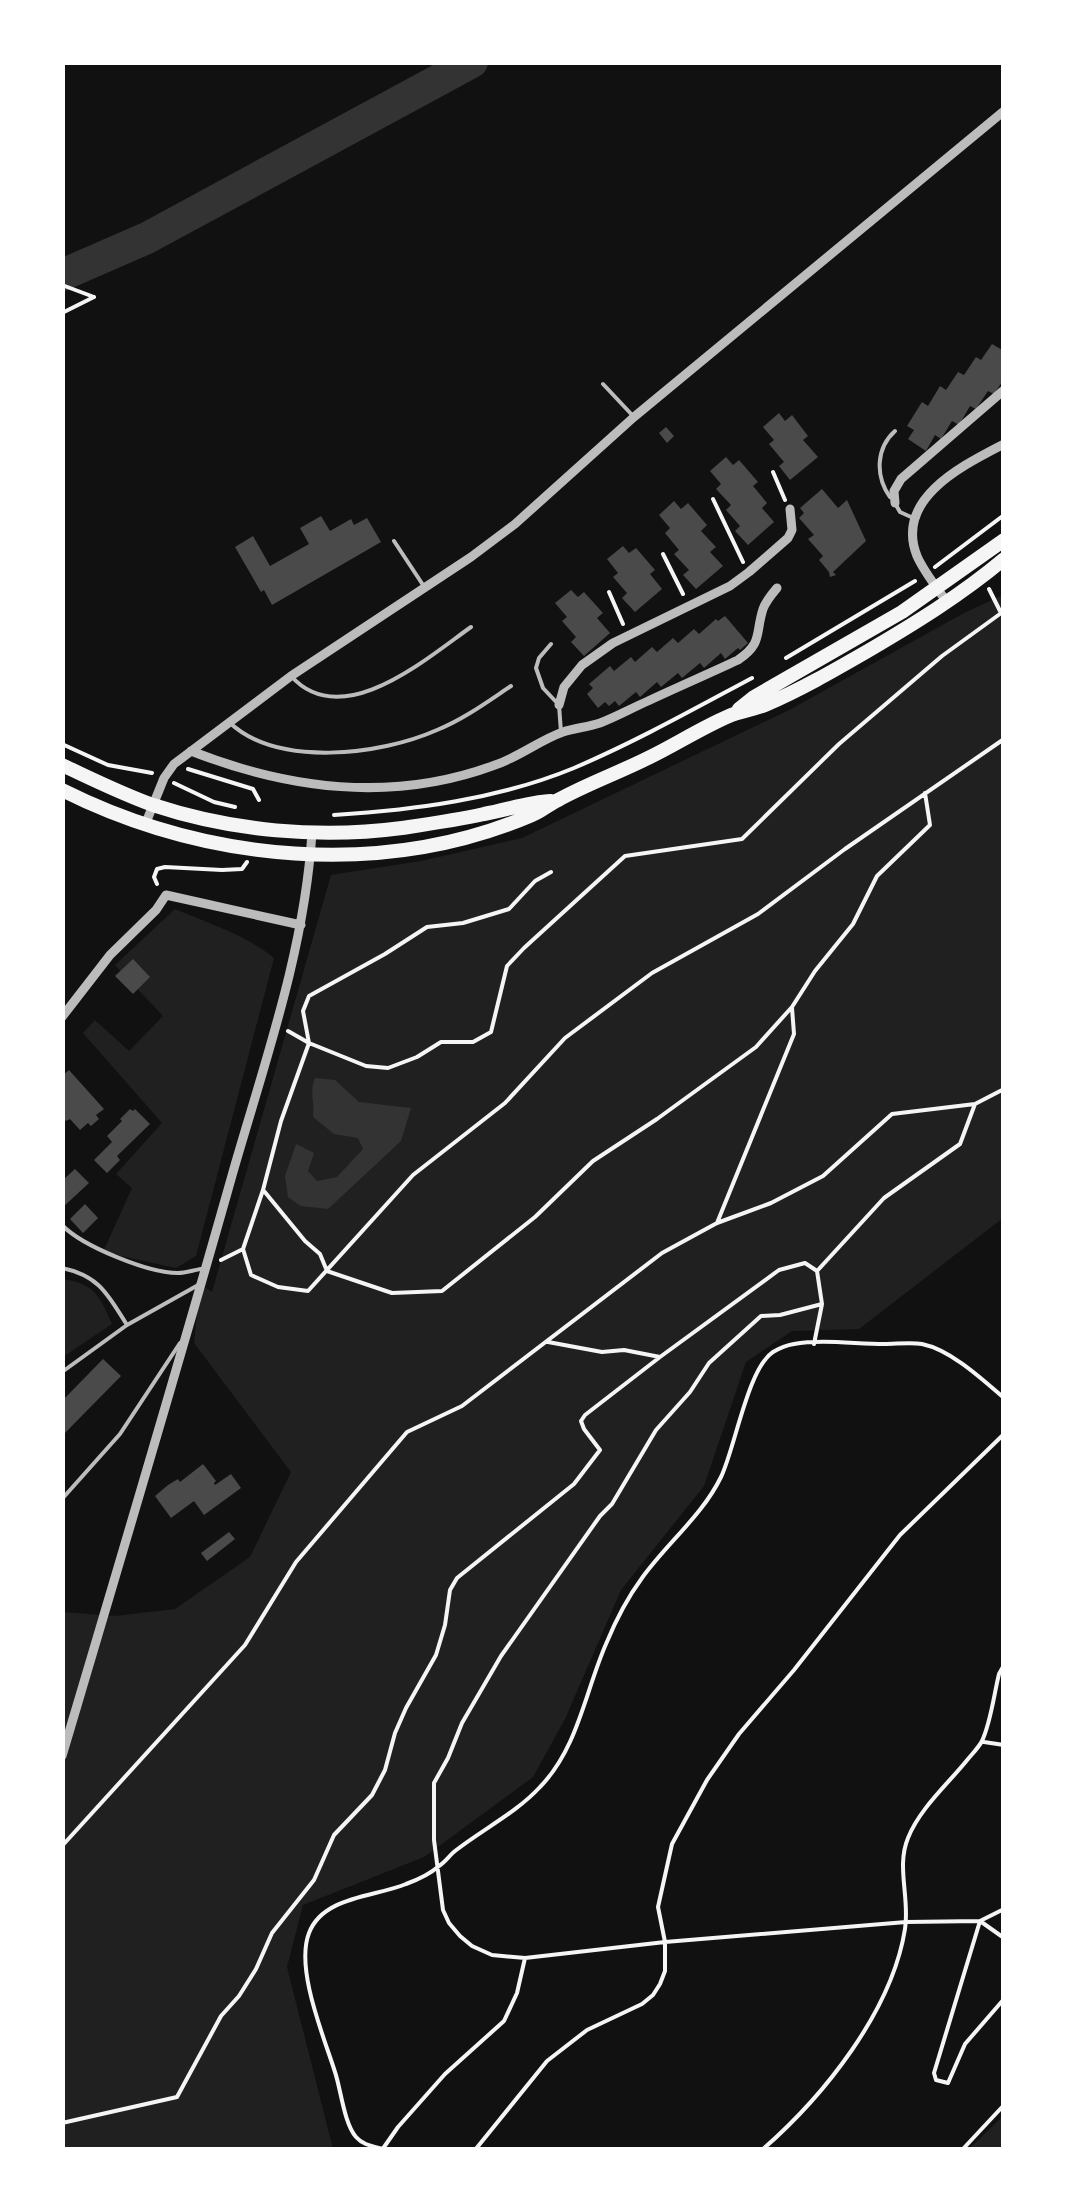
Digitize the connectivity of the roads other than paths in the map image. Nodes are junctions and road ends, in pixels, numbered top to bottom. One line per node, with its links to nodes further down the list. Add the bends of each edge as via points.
1 (1004, 111): 4 (street)
2 (603, 384): 4 (lane)
3 (1004, 390): 7 (street, via 901,479)
4 (634, 417): 13 (street, via 515,524)
5 (895, 431): 7 (lane, via 884,442 880,462 884,489)
6 (1004, 444): 9 (street, via 931,490)
7 (895, 504): 9 (lane)
8 (790, 508): 21 (street, via 788,538 749,572 582,665)
9 (916, 518): 15 (street, via 915,549)
10 (394, 540): 13 (lane)
11 (1004, 540): 15 (main road)
12 (1004, 559): 16 (main road)
13 (425, 588): 19 (street)
14 (777, 588): 24 (street, via 750,652 598,724)
15 (937, 588): 16 (street); 22 (main road)
16 (947, 602): 22 (main road, via 823,676)
17 (472, 627): 19 (lane, via 386,686 366,692 325,696 300,687)
18 (551, 644): 21 (lane, via 536,668)
19 (292, 676): 23 (street)
20 (510, 686): 23 (lane, via 435,732 332,754 268,745)
21 (558, 704): 24 (lane)
22 (731, 716): 28 (main road)
23 (230, 722): 25 (street)
24 (562, 732): 25 (street, via 493,766 385,788 286,780)
25 (191, 751): 29 (street, via 174,764)
26 (62, 765): 29 (main road)
27 (62, 790): 30 (main road)
28 (557, 800): 31 (main road, via 396,829); 32 (main road, via 496,829 453,840)
29 (152, 805): 30 (street); 31 (main road, via 236,826)
30 (146, 825): 32 (main road, via 215,843)
31 (312, 832): 32 (street)
32 (311, 855): 33 (street)
33 (301, 925): 34 (street, via 166,895); 37 (street)
34 (62, 1016)
35 (62, 1225): 37 (lane, via 100,1252 158,1270)
36 (62, 1268): 39 (lane, via 94,1279)
37 (206, 1268): 38 (street)
38 (200, 1284): 39 (lane); 40 (street)
39 (127, 1325): 41 (lane)
40 (186, 1335): 42 (lane, via 120,1434); 43 (street)
41 (62, 1372)
42 (62, 1499)
43 (62, 1756)

